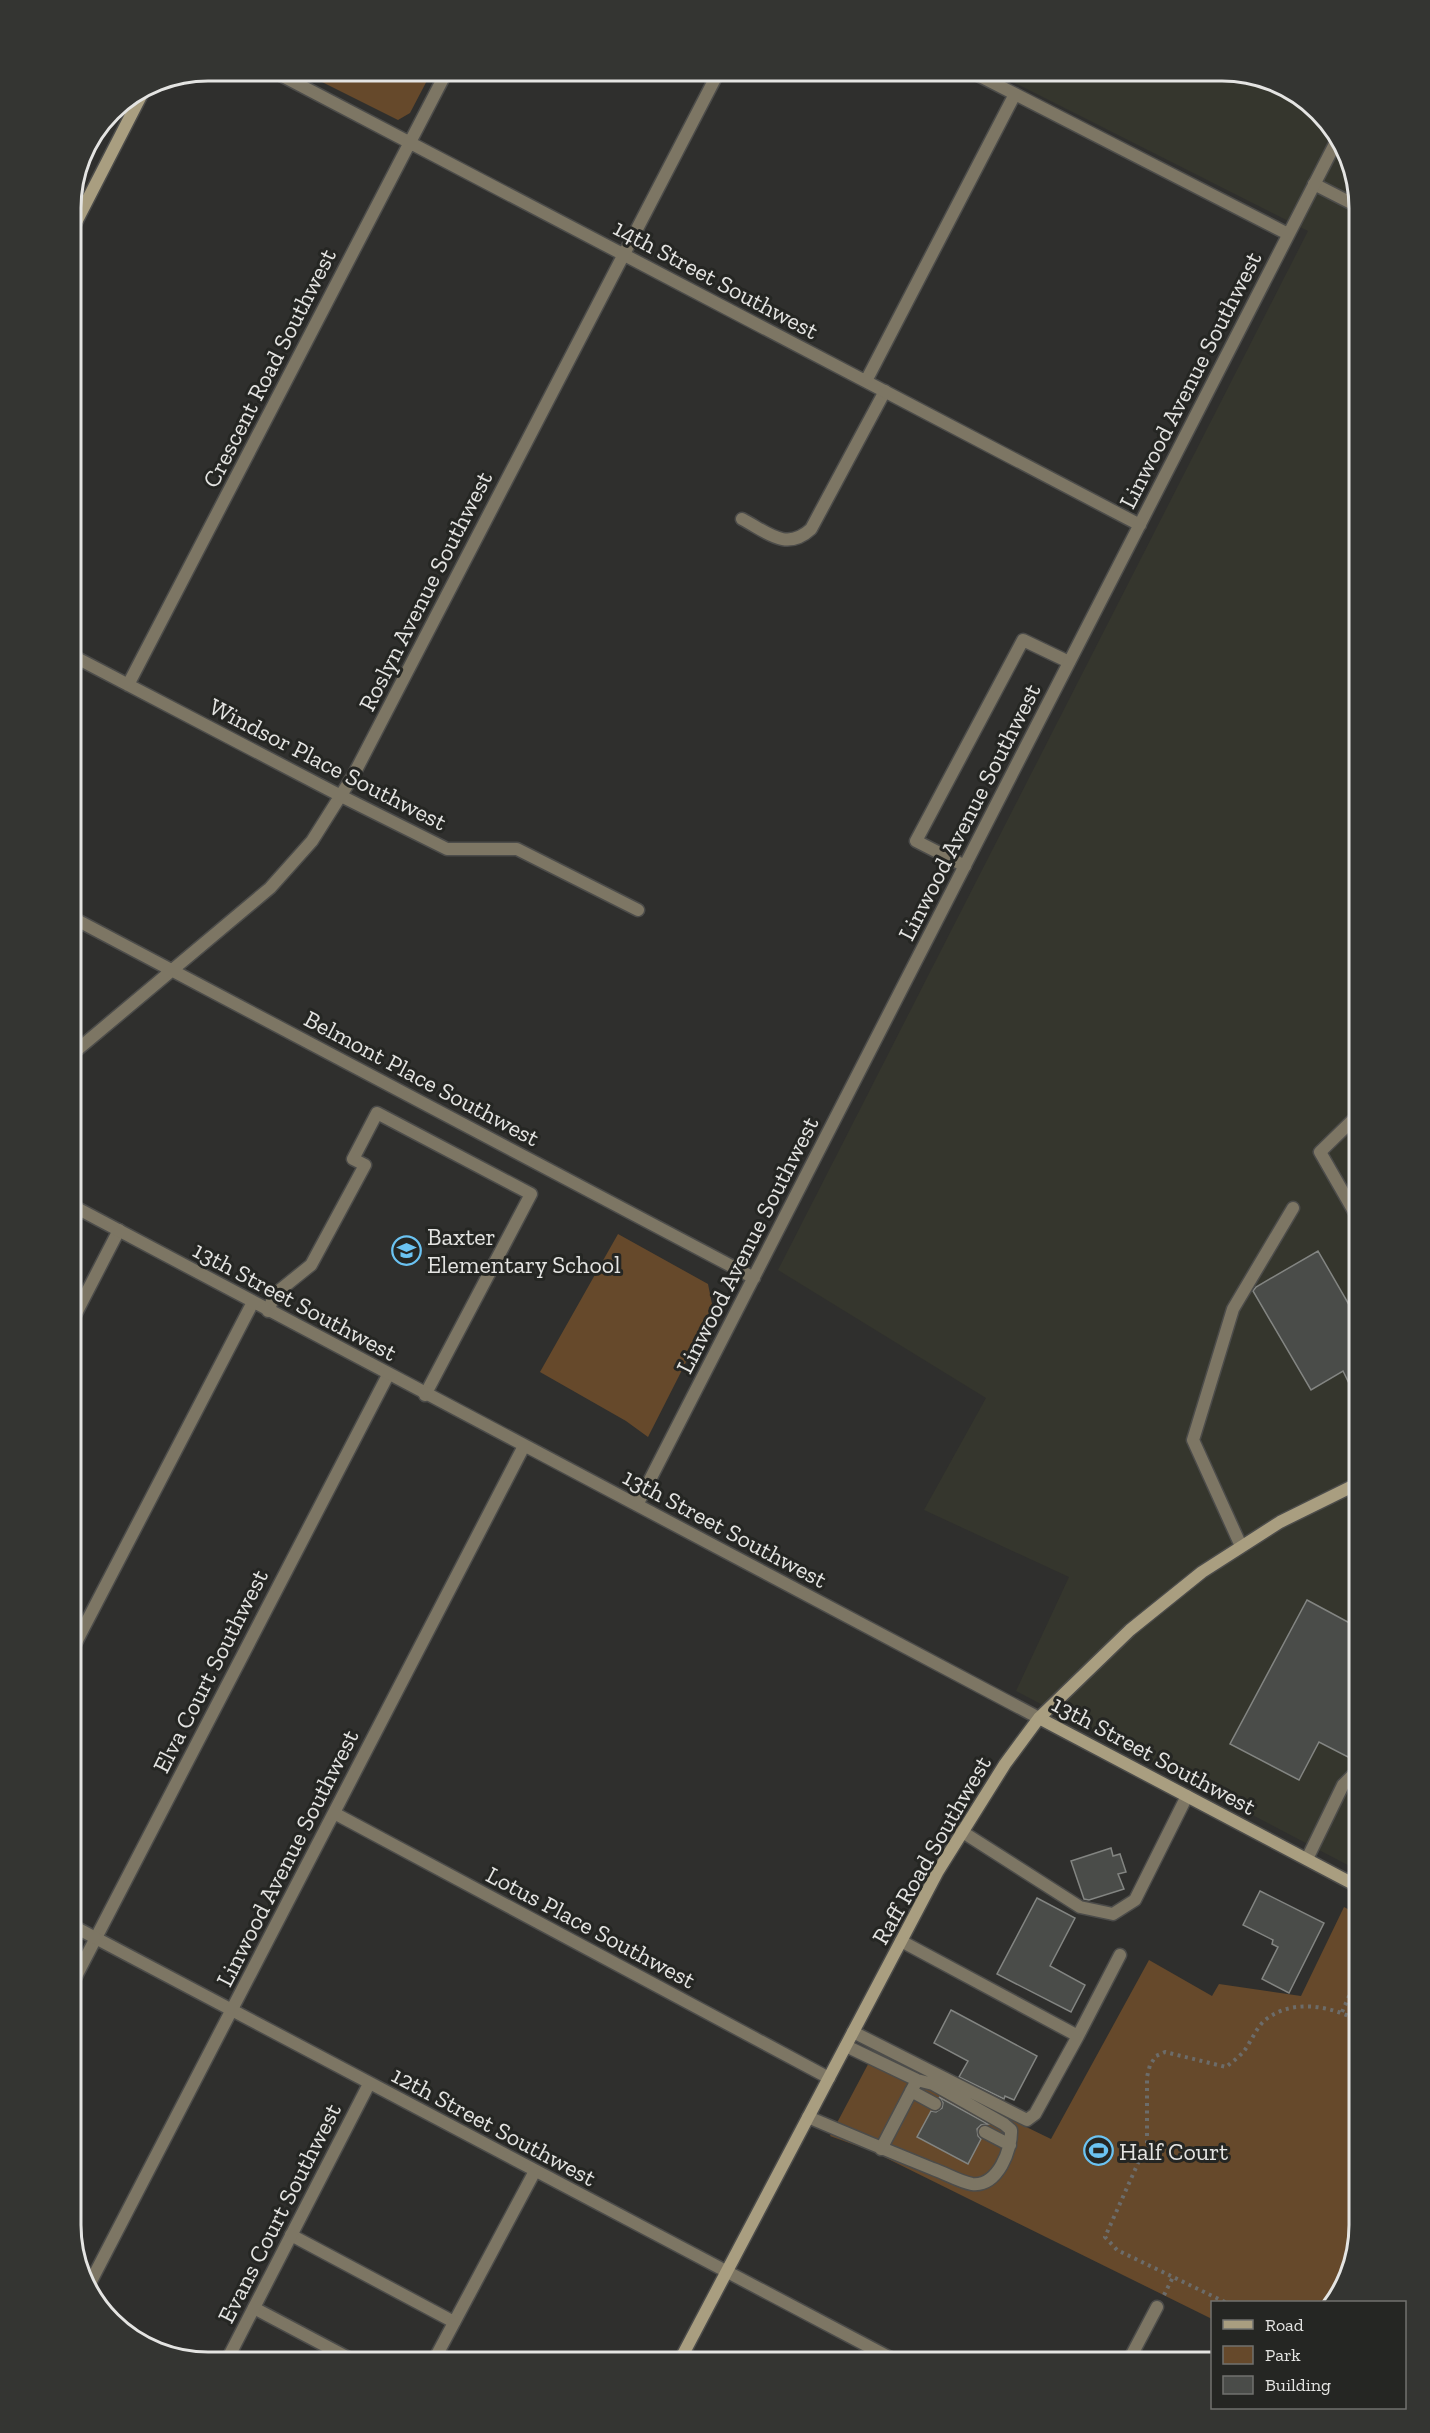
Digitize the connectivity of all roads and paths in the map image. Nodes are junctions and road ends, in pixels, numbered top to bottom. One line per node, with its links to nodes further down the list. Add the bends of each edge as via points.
1 (294, 81): 7 (street, 14th Street Southwest)
2 (442, 81): 7 (street, Crescent Road Southwest)
3 (714, 81): 13 (street, Roslyn Avenue Southwest)
4 (989, 81): 5 (street)
5 (1014, 94): 12 (street); 14 (street)
6 (138, 101): 11 (main road)
7 (410, 141): 13 (street, 14th Street Southwest); 20 (street, Crescent Road Southwest)
8 (1333, 147): 9 (street, Linwood Avenue Southwest)
9 (1314, 184): 10 (street); 12 (street, Linwood Avenue Southwest)
10 (1349, 202)
11 (81, 213)
12 (1288, 234): 17 (street, Linwood Avenue Southwest)
13 (623, 253): 14 (street, 14th Street Southwest); 21 (street, Roslyn Avenue Southwest)
14 (866, 381): 15 (street, 14th Street Southwest)
15 (885, 391): 16 (street, via 811,529 790,541); 17 (street, 14th Street Southwest)
16 (742, 519)
17 (1140, 525): 19 (street, Linwood Avenue Southwest)
18 (81, 660): 20 (street, Windsor Place Southwest)
19 (1069, 662): 22 (street, Linwood Avenue Southwest); 22 (street, via 1023,640 916,841)
20 (128, 684): 21 (street, Windsor Place Southwest)
21 (341, 796): 23 (street, Windsor Place Southwest, via 447,849 517,849); 25 (street, Roslyn Avenue Southwest, via 312,841 278,880)
22 (965, 866): 32 (street, Linwood Avenue Southwest)
23 (638, 910)
24 (81, 922): 25 (street, Belmont Place Southwest)
25 (172, 969): 26 (street, Roslyn Avenue Southwest); 32 (street, Belmont Place Southwest)
26 (81, 1046)
27 (1349, 1124): 28 (street, via 1320,1152)
28 (1349, 1203)
29 (1293, 1208): 41 (street, via 1233,1309 1193,1440)
30 (81, 1210): 31 (street, 13th Street Southwest)
31 (118, 1230): 33 (street, 13th Street Southwest); 34 (street)
32 (754, 1278): 40 (street, Linwood Avenue Southwest)
33 (253, 1302): 35 (street, 13th Street Southwest); 42 (street)
34 (81, 1303)
35 (268, 1311): 36 (street, 13th Street Southwest); 37 (street, via 275,1294 311,1265 365,1165 353,1158 377,1113 531,1194)
36 (388, 1375): 37 (street, 13th Street Southwest); 51 (street, Elva Court Southwest)
37 (425, 1395): 38 (street, 13th Street Southwest)
38 (524, 1446): 40 (street, 13th Street Southwest); 46 (street, Linwood Avenue Southwest)
39 (1349, 1488): 41 (main road, Raff Road Southwest)
40 (637, 1505): 43 (street, 13th Street Southwest)
41 (1241, 1546): 43 (main road, Raff Road Southwest, via 1130,1630)
42 (81, 1633)
43 (1039, 1718): 45 (main road, 13th Street Southwest); 47 (main road, Raff Road Southwest)
44 (1349, 1779): 48 (street)
45 (1188, 1796): 47 (street, via 1135,1900 1113,1914 1080,1907); 48 (main road, 13th Street Southwest)
46 (334, 1813): 56 (street, Linwood Avenue Southwest); 62 (street, Lotus Place Southwest)
47 (961, 1831): 52 (main road, Raff Road Southwest)
48 (1306, 1859): 49 (main road, 13th Street Southwest)
49 (1349, 1882)
50 (81, 1931): 51 (street, 12th Street Southwest)
51 (95, 1938): 54 (street, Elva Court Southwest); 56 (street, 12th Street Southwest)
52 (901, 1941): 59 (main road, Raff Road Southwest); 60 (street)
53 (1120, 1955): 60 (street)
54 (81, 1965)
55 (1349, 1996): 57 (path)
56 (232, 2010): 63 (street, 12th Street Southwest); 73 (street, Linwood Avenue Southwest)
57 (1342, 2012): 58 (path); 74 (path, via 1310,2006 1286,2009 1264,2020 1243,2053 1226,2067 1165,2052 1150,2065 1146,2143 1106,2237 1124,2254)
58 (1349, 2016)
59 (853, 2032): 60 (street, via 1027,2120 1035,2114); 61 (main road, Raff Road Southwest)
60 (1078, 2036)
61 (846, 2046): 62 (main road, Raff Road Southwest); 64 (street)
62 (829, 2078): 66 (main road, Raff Road Southwest)
63 (369, 2084): 70 (street, 12th Street Southwest); 71 (street, Evans Court Southwest)
64 (914, 2086): 65 (street); 68 (street, via 933,2085 1004,2124 1011,2130); 69 (street)
65 (935, 2104)
66 (808, 2117): 69 (street); 72 (main road, Raff Road Southwest)
67 (985, 2132): 68 (street)
68 (1010, 2145): 69 (street, via 1001,2167 989,2180 973,2184)
69 (881, 2149)
70 (535, 2172): 72 (street, 12th Street Southwest); 77 (street)
71 (291, 2235): 76 (street, Evans Court Southwest); 77 (street)
72 (726, 2272): 81 (main road, Raff Road Southwest); 82 (street, 12th Street Southwest)
73 (93, 2278)
74 (1223, 2301)
75 (1157, 2307): 83 (street)
76 (254, 2308): 78 (street, Evans Court Southwest); 79 (street)
77 (454, 2322): 80 (street)
78 (231, 2352)
79 (337, 2352)
80 (438, 2352)
81 (684, 2352)
82 (878, 2352)
83 (1133, 2352)

